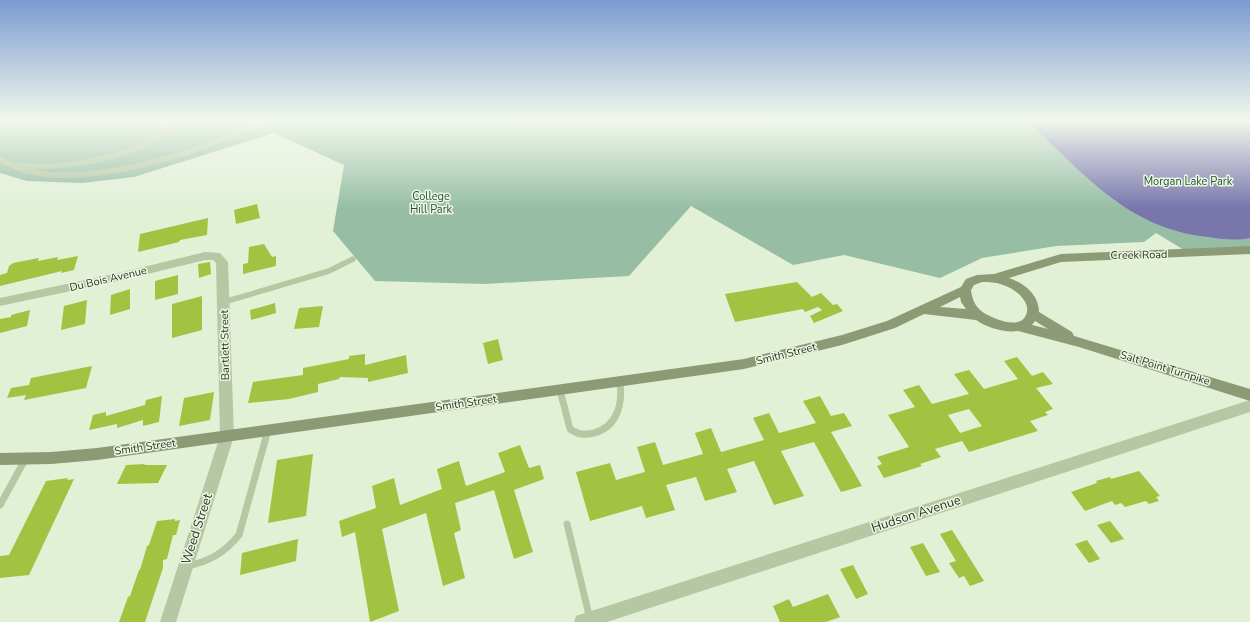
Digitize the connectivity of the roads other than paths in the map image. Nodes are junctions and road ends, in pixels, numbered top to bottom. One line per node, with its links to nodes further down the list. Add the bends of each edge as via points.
1 (129, 150): 3 (lane, via 89,162 52,167 23,166)
2 (195, 150): 3 (lane, via 167,159 82,174 48,175 20,170)
3 (0, 160)
4 (1250, 250): 7 (street, Creek Road, via 1061,258)
5 (216, 256): 11 (street, Du Bois Avenue, via 205,256); 12 (street, Bartlett Street, via 222,262)
6 (353, 259): 12 (lane, via 329,271)
7 (1029, 268): 8 (street, Creek Road); 10 (street)
8 (995, 278): 9 (street, via 975,280); 10 (street)
9 (965, 290): 13 (street, Smith Street); 15 (street, via 967,303)
10 (1023, 291): 14 (street, via 1033,306)
11 (0, 302)
12 (224, 302): 23 (street, Bartlett Street)
13 (924, 310): 15 (street, Smith Street); 18 (street, Smith Street, via 891,325 779,356)
14 (1033, 314): 16 (street, via 1026,323); 17 (street, Salt Point Turnpike)
15 (978, 315): 16 (street, via 998,325)
16 (1019, 326): 17 (street, Salt Point Turnpike)
17 (1079, 342): 20 (street, Salt Point Turnpike)
18 (620, 382): 19 (street, Smith Street); 19 (lane, via 622,397 612,424 604,430 584,435 570,428)
19 (560, 390): 22 (street, Smith Street)
20 (1250, 395)
21 (1250, 406): 29 (street, Hudson Avenue)
22 (268, 430): 23 (street, Smith Street); 28 (lane, via 240,536 216,558)
23 (227, 436): 24 (street, Smith Street, via 97,454); 28 (street, Weed Street)
24 (26, 458): 25 (street, Smith Street); 26 (lane)
25 (0, 459)
26 (0, 505)
27 (567, 524): 29 (lane)
28 (186, 566): 30 (street, Weed Street)
29 (588, 621)
30 (168, 622)

